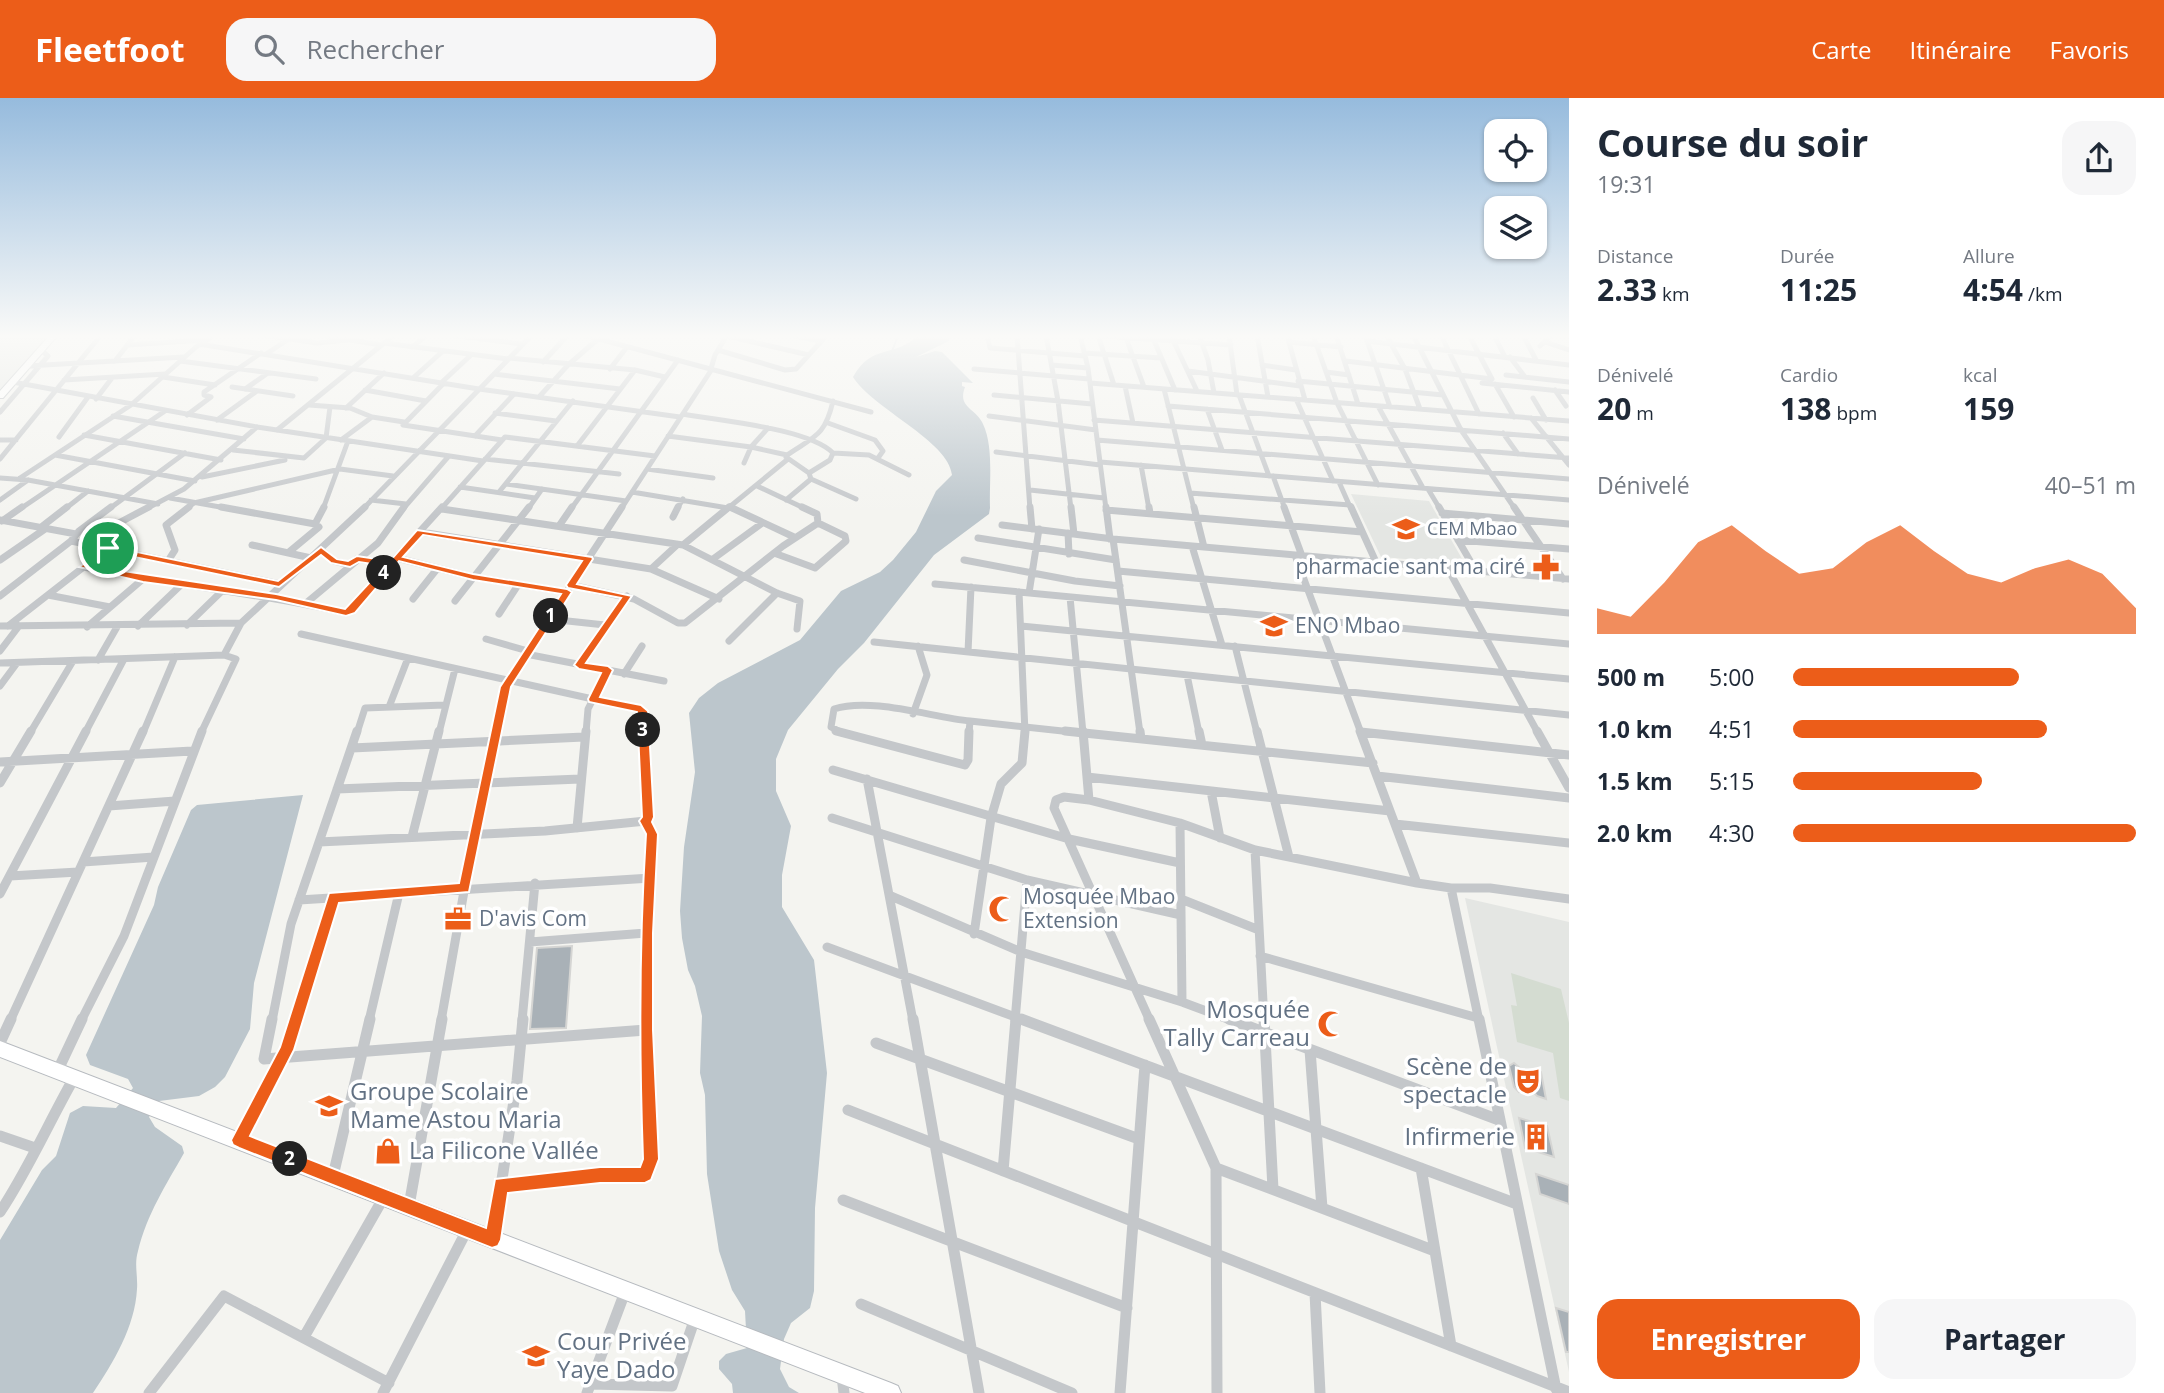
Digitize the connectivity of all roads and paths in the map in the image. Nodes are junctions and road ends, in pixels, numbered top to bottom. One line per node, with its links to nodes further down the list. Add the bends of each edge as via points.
1 (15, 395): 65 (street)
2 (52, 395): 113 (street)
3 (80, 395): 37 (street)
4 (99, 395): 42 (street)
5 (142, 395): 52 (street)
6 (207, 395): 71 (street, via 210,398)
7 (251, 395): 79 (street)
8 (289, 395): 36 (street)
9 (321, 395): 53 (street)
10 (359, 395): 60 (street)
11 (395, 395): 45 (street)
12 (431, 395): 45 (street)
13 (473, 395): 97 (street)
14 (513, 395): 69 (street)
15 (526, 395): 38 (street)
16 (615, 395): 54 (street)
17 (652, 395): 64 (street)
18 (694, 395): 72 (street)
19 (813, 395): 47 (street)
20 (1000, 395): 39 (street)
21 (1057, 395): 48 (street)
22 (1091, 395): 50 (street)
23 (1127, 395): 89 (street)
24 (1166, 395): 55 (street)
25 (1238, 395): 67 (street)
26 (1244, 395): 40 (street)
27 (1304, 395): 44 (street)
28 (1334, 395): 49 (street)
29 (1355, 395): 51 (street)
30 (1386, 395): 59 (street)
31 (1414, 395): 62 (street)
32 (1443, 395): 68 (street)
33 (1471, 395): 70 (street)
34 (1502, 395): 77 (street)
35 (1559, 395): 57 (street)
36 (293, 396)
37 (88, 397): 42 (street); 105 (street)
38 (539, 397): 46 (street)
39 (1023, 397): 48 (street); 80 (street)
40 (1268, 397): 43 (street)
41 (1533, 398): 82 (street)
42 (96, 399): 52 (street)
43 (1296, 399): 44 (street); 76 (street)
44 (1306, 400): 49 (street)
45 (426, 401): 86 (street)
46 (572, 401): 54 (street); 83 (street)
47 (833, 401): 66 (street); 88 (street)
48 (1058, 401): 50 (street); 91 (street)
49 (1337, 403): 51 (street); 84 (street)
50 (1092, 404): 81 (street)
51 (1358, 404): 56 (street)
52 (131, 405): 63 (street); 73 (street)
53 (309, 405): 58 (street); 96 (street)
54 (606, 406): 64 (street); 121 (street)
55 (1168, 406): 61 (street); 92 (street)
56 (1378, 406): 59 (street); 90 (street)
57 (1566, 406)
58 (330, 407): 60 (street); 108 (street)
59 (1390, 407): 62 (street)
60 (346, 408): 75 (street)
61 (1207, 409): 67 (street); 95 (street)
62 (1420, 409): 68 (street)
63 (165, 411): 71 (street); 87 (street)
64 (641, 411): 72 (street); 125 (street)
65 (0, 412)
66 (871, 412)
67 (1245, 412): 76 (street); 100 (street)
68 (1452, 412): 70 (street); 99 (street)
69 (495, 413): 83 (street); 103 (street)
70 (1479, 414): 77 (street)
71 (187, 415): 79 (street)
72 (681, 415): 94 (street); 104 (street)
73 (113, 416): 87 (street); 102 (street)
74 (989, 416): 80 (street)
75 (372, 417): 86 (street); 114 (street)
76 (1304, 417): 84 (street); 106 (street)
77 (1514, 417): 78 (street)
78 (1531, 418): 82 (street); 107 (street)
79 (217, 420): 93 (street)
80 (1024, 420): 91 (street); 136 (street)
81 (1094, 420): 89 (street); 98 (street)
82 (1546, 420): 85 (street)
83 (556, 421): 117 (street)
84 (1346, 421): 90 (street); 118 (street)
85 (1569, 421)
86 (404, 422): 97 (street)
87 (147, 423): 110 (street); 119 (street)
88 (828, 423): 109 (street); 140 (street, via 876,440 883,451)
89 (1133, 423): 92 (street)
90 (1388, 424): 99 (street); 120 (street)
91 (1061, 426): 98 (street); 146 (street)
92 (1173, 426): 95 (street); 123 (street)
93 (257, 427): 96 (street); 110 (street)
94 (768, 428): 109 (street); 122 (street)
95 (1215, 429): 100 (street); 126 (street)
96 (276, 430): 108 (street)
97 (438, 430): 103 (street); 130 (street)
98 (1096, 430): 116 (street)
99 (1461, 430): 101 (street); 127 (street)
100 (1253, 432): 106 (street); 132 (street)
101 (1503, 433): 107 (street); 133 (street)
102 (84, 435): 119 (street); 134 (street)
103 (475, 436): 115 (street)
104 (668, 436): 122 (street); 135 (street)
105 (59, 437)
106 (1313, 437): 118 (street); 143 (street)
107 (1546, 437): 111 (street); 141 (street)
108 (326, 438): 114 (street); 139 (street, via 306,457)
109 (812, 438): 131 (street); 138 (street)
110 (244, 439): 124 (street)
111 (1569, 439)
112 (0, 440): 113 (street)
113 (16, 440): 142 (street)
114 (345, 440): 130 (street); 155 (street)
115 (502, 440): 117 (street, via 511,436); 145 (street)
116 (1097, 440): 123 (street); 151 (street)
117 (540, 441): 121 (street); 149 (street)
118 (1356, 441): 120 (street); 148 (street)
119 (120, 442): 129 (street); 147 (street)
120 (1399, 444): 127 (street); 154 (street)
121 (577, 446): 125 (street)
122 (751, 447): 138 (street); 150 (street)
123 (1178, 447): 126 (street); 157 (street)
124 (233, 450): 139 (street); 144 (street)
125 (612, 450): 135 (street); 158 (street)
126 (1222, 450): 132 (street)
127 (1475, 450): 133 (street); 159 (street)
128 (996, 452): 136 (street)
129 (185, 453): 144 (street); 160 (street)
130 (415, 453): 137 (street); 163 (street)
131 (833, 453): 140 (street); 164 (street)
132 (1261, 454): 143 (street); 165 (street)
133 (1518, 454): 141 (street)
134 (55, 455): 147 (street); 167 (street)
135 (655, 456): 156 (street)
136 (1026, 456): 146 (street); 180 (street)
137 (448, 457): 145 (street); 202 (street)
138 (786, 457): 164 (street); 176 (street)
139 (294, 458): 171 (street)
140 (878, 458): 162 (street)
141 (1566, 458): 152 (street)
142 (0, 459)
143 (1323, 459): 148 (street); 172 (street)
144 (221, 460): 171 (street)
145 (484, 460): 149 (street); 177 (street)
146 (1064, 461): 151 (street); 186 (street)
147 (91, 462): 160 (street); 174 (street)
148 (1367, 462): 154 (street); 175 (street)
149 (522, 463): 158 (street); 173 (street)
150 (744, 463)
151 (1100, 464): 153 (street); 191 (street)
152 (1569, 465)
153 (1141, 466): 157 (street); 207 (street)
154 (1411, 466): 159 (street); 179 (street)
155 (340, 469): 163 (street); 200 (street); 218 (street)
156 (647, 469): 168 (street); 183 (street)
157 (1184, 469): 165 (street); 184 (street)
158 (596, 472): 161 (street); 185 (street)
159 (1490, 472): 169 (street); 187 (street)
160 (157, 474): 171 (street); 188 (street)
161 (619, 474)
162 (909, 475)
163 (393, 476): 195 (street)
164 (810, 476): 193 (street); 196 (street)
165 (1271, 476): 172 (street); 197 (street)
166 (0, 478): 167 (street)
167 (20, 478): 170 (street)
168 (713, 478)
169 (1569, 479)
170 (28, 480): 174 (street); 194 (street)
171 (197, 480): 189 (street)
172 (1336, 481): 175 (street); 203 (street)
173 (506, 484): 178 (street); 182 (street)
174 (57, 485): 181 (street); 213 (street)
175 (1378, 485): 179 (street)
176 (757, 486): 196 (street); 204 (street)
177 (460, 487): 182 (street); 205 (street)
178 (541, 489): 185 (street); 190 (street)
179 (1426, 489): 187 (street); 208 (street)
180 (1030, 490): 186 (street); 223 (street)
181 (88, 491): 188 (street); 222 (street)
182 (499, 492): 190 (street)
183 (632, 492): 192 (street); 199 (street)
184 (1190, 493): 197 (street); 210 (street)
185 (581, 494): 199 (street); 220 (street)
186 (1070, 494): 191 (street); 228 (street)
187 (1506, 495): 198 (street); 212 (street)
188 (125, 498): 201 (street); 231 (street)
189 (170, 498): 200 (street); 201 (street)
190 (535, 498): 211 (street)
191 (1104, 498): 206 (street)
192 (683, 499): 204 (street); 209 (street)
193 (856, 499)
194 (0, 500)
195 (371, 500): 202 (street); 229 (street)
196 (786, 500): 215 (street, via 817,514)
197 (1282, 500): 203 (street); 221 (street)
198 (1569, 500)
199 (626, 501): 227 (street)
200 (194, 503): 218 (street); 257 (street, via 166,525 176,550)
201 (158, 504): 235 (street)
202 (406, 504): 251 (street, via 378,543)
203 (1350, 505): 226 (street)
204 (730, 507): 216 (street); 238 (street)
205 (442, 509): 211 (street); 225 (street)
206 (1106, 510): 207 (street); 233 (street)
207 (1150, 513): 210 (street)
208 (1442, 513): 212 (street); 234 (street)
209 (673, 517)
210 (1196, 517): 221 (street); 240 (street)
211 (520, 520): 220 (street); 236 (street)
212 (1523, 520): 217 (street); 241 (street)
213 (1, 521): 214 (street)
214 (11, 522): 222 (street); 224 (street)
215 (818, 523): 230 (street); 247 (street, via 845,536 846,541 815,568)
216 (761, 524): 230 (street); 253 (street)
217 (1569, 524)
218 (317, 525): 229 (street); 246 (street)
219 (1002, 525): 223 (street)
220 (559, 526): 227 (street)
221 (1291, 526): 226 (street); 249 (street)
222 (42, 528): 231 (street); 254 (street)
223 (1035, 529): 228 (street); 243 (street)
224 (0, 530)
225 (421, 532): 236 (street); 258 (street)
226 (1362, 532): 259 (street)
227 (605, 533): 238 (street); 252 (street)
228 (1071, 534): 233 (street); 248 (street)
229 (337, 536): 245 (street)
230 (794, 537): 247 (street)
231 (74, 538): 235 (street); 286 (street)
232 (978, 538): 243 (street)
233 (1111, 539): 239 (street); 256 (street)
234 (1458, 540): 241 (street); 266 (street)
235 (81, 543): 242 (street)
236 (501, 544): 252 (street); 268 (street)
237 (252, 545): 246 (street)
238 (680, 545): 253 (street); 263 (street)
239 (1192, 546): 240 (street); 271 (street)
240 (1204, 547): 249 (street)
241 (1541, 547): 244 (street); 272 (street)
242 (108, 548): 257 (street); 261 (street)
243 (1036, 548): 248 (street); 267 (street)
244 (1569, 549)
245 (321, 550): 250 (street); 260 (street, via 334,561)
246 (289, 552): 250 (street)
247 (774, 553): 269 (street)
248 (1069, 554): 256 (street)
249 (1298, 555): 259 (street); 280 (street)
250 (311, 558): 274 (street)
251 (357, 559): 258 (street); 260 (street)
252 (588, 559): 263 (street); 279 (street)
253 (713, 559): 269 (street)
254 (0, 560)
255 (964, 560): 267 (street)
256 (1116, 560): 265 (street)
257 (168, 561): 274 (street)
258 (395, 561): 262 (street); 294 (street, via 350,611)
259 (1376, 562): 264 (street)
260 (350, 565): 294 (street)
261 (84, 567): 270 (street); 285 (street)
262 (437, 569): 268 (street); 290 (street)
263 (651, 569): 291 (street)
264 (1448, 569): 266 (street); 295 (street)
265 (1118, 571): 271 (street); 277 (street)
266 (1476, 571): 272 (street)
267 (1032, 573): 277 (street); 284 (street)
268 (473, 577): 276 (street); 292 (street)
269 (746, 577): 283 (street); 291 (street)
270 (143, 579): 273 (street); 296 (street)
271 (1202, 579): 280 (street); 297 (street)
272 (1566, 579)
273 (182, 584): 281 (street); 307 (street)
274 (279, 584): 287 (street)
275 (935, 584): 278 (street)
276 (518, 585): 279 (street); 299 (street)
277 (1120, 586): 293 (street)
278 (971, 587): 282 (street); 326 (street)
279 (569, 589): 288 (street); 300 (street)
280 (1307, 589): 295 (street); 301 (street)
281 (223, 590): 287 (street); 303 (street)
282 (1019, 592): 284 (street); 308 (street)
283 (777, 593): 311 (street, via 800,601); 317 (street)
284 (1029, 593): 289 (street)
285 (48, 595): 296 (street); 305 (street)
286 (0, 596)
287 (268, 596): 294 (street); 302 (street)
288 (627, 596): 291 (street, via 681,624); 304 (street)
289 (1070, 597): 293 (street); 312 (street)
290 (413, 599)
291 (719, 599)
292 (455, 601)
293 (1122, 602): 297 (street); 314 (street)
294 (305, 604)
295 (1468, 604): 298 (street); 315 (street)
296 (110, 607): 309 (street)
297 (1211, 610): 301 (street); 320 (street)
298 (1569, 613)
299 (499, 614)
300 (549, 620): 304 (street); 325 (street)
301 (1319, 621): 315 (street); 328 (street)
302 (242, 624): 303 (street); 327 (street)
303 (187, 625): 307 (street)
304 (605, 625): 338 (street)
305 (4, 626): 306 (street)
306 (19, 626): 309 (street); 324 (street)
307 (138, 626): 310 (street)
308 (1021, 626): 312 (street); 330 (street)
309 (87, 627): 310 (street)
310 (117, 627): 333 (street)
311 (797, 629)
312 (1073, 631): 314 (street); 337 (street)
313 (302, 634): 331 (street)
314 (1127, 636): 320 (street); 340 (street)
315 (1486, 636): 319 (street); 342 (street)
316 (486, 639): 325 (street)
317 (729, 641)
318 (874, 642): 322 (street)
319 (1569, 644)
320 (1222, 645): 323 (street)
321 (642, 646): 343 (street)
322 (918, 646): 326 (street); 355 (street, via 927,675)
323 (1235, 646): 328 (street); 347 (street)
324 (0, 651)
325 (527, 652): 338 (street); 348 (street)
326 (968, 652): 330 (street)
327 (224, 655): 329 (street); 367 (street, via 236,659)
328 (1332, 656): 342 (street); 350 (street)
329 (175, 657): 332 (street); 370 (street)
330 (1023, 657): 337 (street); 358 (street)
331 (408, 658): 339 (street); 353 (street)
332 (124, 659): 333 (street); 372 (street)
333 (98, 660): 334 (street)
334 (73, 661): 336 (street); 373 (street)
335 (0, 663): 336 (street)
336 (17, 663): 349 (street)
337 (1076, 663): 340 (street); 360 (street)
338 (579, 665): 341 (street)
339 (455, 668): 348 (street); 352 (street)
340 (1132, 669): 344 (street); 362 (street)
341 (608, 670): 343 (street); 351 (street)
342 (1506, 673): 345 (street); 354 (street)
343 (624, 674): 346 (street)
344 (1187, 675): 347 (street); 365 (street)
345 (1569, 679)
346 (664, 681)
347 (1244, 681): 350 (street); 368 (street)
348 (508, 682): 351 (street); 363 (street)
349 (0, 685)
350 (1346, 692): 354 (street); 359 (street)
351 (593, 699): 361 (street); 395 (street, via 642,709)
352 (444, 705): 353 (street); 364 (street)
353 (389, 707): 366 (street, via 365,708)
354 (1526, 710): 356 (street); 369 (street)
355 (913, 714): 357 (street); 357 (street, via 840,705 834,709 831,727 965,765)
356 (1569, 715)
357 (970, 720): 358 (street)
358 (1026, 726): 360 (street); 394 (street, via 1022,763 1001,784)
359 (1361, 732): 369 (street); 375 (street)
360 (1083, 733): 362 (street); 378 (street)
361 (584, 737): 363 (street); 379 (street)
362 (1142, 739): 365 (street)
363 (493, 743): 364 (street); 382 (street)
364 (436, 744): 366 (street); 383 (street)
365 (1202, 745): 368 (street)
366 (352, 748): 385 (street)
367 (192, 751): 370 (street); 389 (street)
368 (1262, 752): 375 (street); 387 (street)
369 (1549, 752): 371 (street); 384 (street)
370 (134, 753): 372 (street); 391 (street)
371 (1569, 755)
372 (74, 758): 373 (street); 412 (street)
373 (13, 761): 374 (street); 381 (street)
374 (0, 762)
375 (1373, 764): 377 (street)
376 (833, 770): 380 (street)
377 (1377, 776): 388 (street); 392 (street)
378 (1087, 777): 386 (street); 390 (street)
379 (580, 779): 382 (street); 398 (street)
380 (867, 779): 394 (street); 399 (street)
381 (0, 783)
382 (484, 785): 383 (street); 400 (street)
383 (426, 787): 385 (street); 401 (street)
384 (1569, 788)
385 (337, 789): 404 (street)
386 (1211, 791): 387 (street); 402 (street)
387 (1273, 798): 392 (street); 408 (street)
388 (1569, 798)
389 (176, 800): 391 (street); 407 (street)
390 (1089, 800): 396 (street); 403 (street, via 1056,800 1054,808)
391 (109, 806): 410 (street)
392 (1390, 811): 397 (street)
393 (832, 818): 399 (street)
394 (991, 818): 403 (street); 411 (street)
395 (646, 821): 398 (street); 413 (street, via 652,834)
396 (1180, 823): 402 (street); 409 (street)
397 (1395, 824): 405 (street); 416 (street)
398 (577, 828): 400 (street)
399 (879, 834): 411 (street); 421 (street)
400 (474, 835): 401 (street); 417 (street)
401 (412, 837): 404 (street)
402 (1220, 838): 406 (street)
403 (1069, 839): 409 (street); 423 (street)
404 (319, 842): 426 (street)
405 (1569, 843)
406 (1255, 850): 408 (street); 428 (street)
407 (154, 857): 410 (street); 452 (street, via 124,936)
408 (1289, 857): 416 (street)
409 (1180, 863): 424 (street)
410 (81, 867): 412 (street); 443 (street)
411 (984, 867): 414 (street); 430 (street)
412 (10, 877): 420 (street)
413 (651, 878): 415 (street); 429 (street)
414 (1027, 880): 423 (street); 433 (street)
415 (535, 883): 417 (street); 431 (street)
416 (1418, 883): 418 (street)
417 (465, 888): 419 (street); 445 (street)
418 (1451, 888): 425 (street, via 1490,888); 439 (street)
419 (399, 893): 422 (street); 448 (street)
420 (0, 894)
421 (891, 896): 430 (street); 435 (street)
422 (334, 897): 426 (street); 449 (street)
423 (1095, 897): 427 (street); 436 (street)
424 (1181, 899): 427 (street); 428 (street)
425 (1569, 899)
426 (299, 900): 449 (street, via 263,1057)
427 (1181, 915): 437 (street)
428 (1259, 930): 434 (street)
429 (646, 933): 431 (street); 440 (street)
430 (974, 934): 433 (street)
431 (530, 942): 442 (street)
432 (827, 947): 435 (street)
433 (1021, 952): 436 (street); 438 (street)
434 (1260, 956): 439 (street); 441 (street)
435 (904, 976): 438 (street); 450 (street)
436 (1134, 985): 437 (street); 453 (street)
437 (1182, 1002): 441 (street)
438 (1016, 1018): 451 (street); 455 (street)
439 (1478, 1018): 458 (street)
440 (646, 1030): 442 (street); 469 (street, via 651,1159 645,1175)
441 (1264, 1033): 447 (street); 457 (street)
442 (522, 1039): 445 (street); 469 (street)
443 (0, 1043)
444 (876, 1043): 450 (street)
445 (438, 1046): 448 (street); 474 (street)
446 (0, 1049): 452 (street)
447 (1310, 1050): 458 (street); 459 (street)
448 (360, 1052): 449 (street); 468 (street)
449 (282, 1058): 462 (street)
450 (919, 1058): 455 (street); 463 (street)
451 (1145, 1065): 453 (street); 461 (street)
452 (57, 1072): 454 (street)
453 (1175, 1077): 457 (street); 465 (street)
454 (74, 1078): 462 (street); 464 (street)
455 (1010, 1090): 461 (street); 467 (street)
456 (848, 1110): 463 (street)
457 (1269, 1111): 459 (street); 470 (street)
458 (1499, 1120): 473 (street)
459 (1314, 1128): 466 (street); 475 (street)
460 (0, 1136): 464 (street)
461 (1139, 1139): 477 (street)
462 (239, 1140): 468 (street)
463 (933, 1143): 467 (street); 480 (street)
464 (35, 1148): 476 (street)
465 (1216, 1168): 470 (street); 482 (street)
466 (1421, 1168): 473 (street); 481 (street)
467 (1003, 1171): 477 (street)
468 (332, 1176): 471 (street)
469 (501, 1185): 479 (street)
470 (1273, 1189): 475 (street)
471 (384, 1197): 474 (street); 488 (street)
472 (843, 1200): 480 (street)
473 (1517, 1204): 494 (street)
474 (409, 1208): 478 (street)
475 (1321, 1208): 481 (street)
476 (0, 1212)
477 (1133, 1222): 482 (street); 486 (street)
478 (467, 1230): 479 (street); 492 (street)
479 (492, 1240): 483 (street)
480 (952, 1243): 486 (street); 490 (street)
481 (1435, 1251): 489 (street)
482 (1216, 1254): 484 (street); 501 (street)
483 (626, 1289): 487 (street); 493 (street)
484 (1315, 1293): 489 (street); 502 (street)
485 (861, 1304): 490 (street)
486 (1127, 1308): 500 (street)
487 (695, 1318): 491 (street, via 797,1356); 493 (street, via 672,1386)
488 (304, 1337): 492 (street); 496 (street, via 223,1296)
489 (1451, 1346): 494 (street)
490 (972, 1352): 498 (street); 499 (street)
491 (843, 1383): 497 (street)
492 (386, 1388)
493 (589, 1388)
494 (1556, 1390): 495 (street)
495 (1569, 1392)
496 (149, 1393)
497 (891, 1393)
498 (979, 1393)
499 (1072, 1393)
500 (1120, 1393)
501 (1217, 1393)
502 (1320, 1393)

